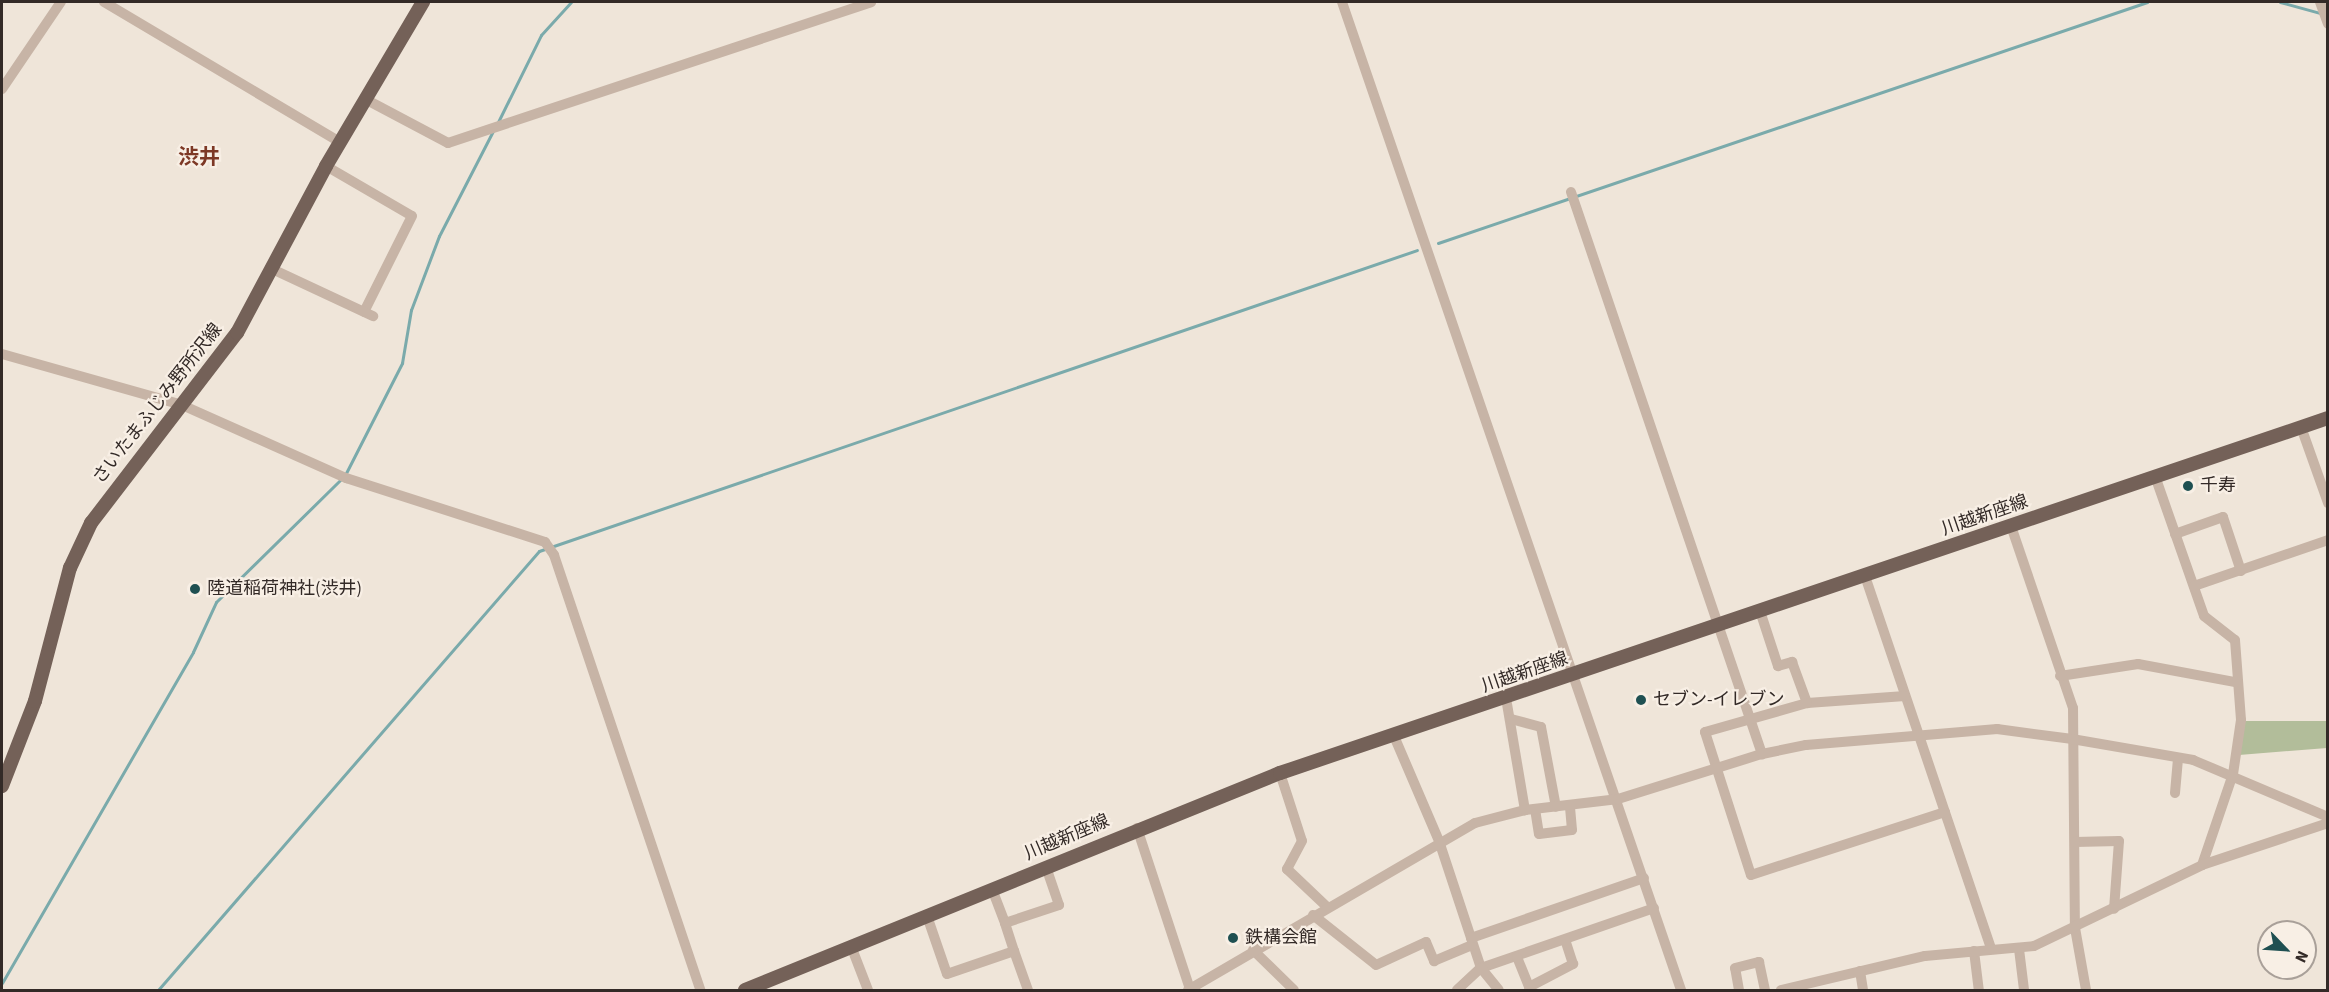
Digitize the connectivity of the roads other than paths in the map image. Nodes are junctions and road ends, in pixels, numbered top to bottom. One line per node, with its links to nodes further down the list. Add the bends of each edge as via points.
1 (61, 2): 9 (street)
2 (104, 2): 11 (street)
3 (423, 2): 10 (main road, さいたまふじみ野所沢線)
4 (871, 2): 7 (street)
5 (1342, 2): 29 (street)
6 (2320, 2): 8 (street)
7 (854, 4): 10 (street, via 448,143)
8 (2328, 24)
9 (2, 89)
10 (365, 99): 11 (main road, さいたまふじみ野所沢線)
11 (340, 142): 12 (main road, さいたまふじみ野所沢線)
12 (326, 166): 14 (main road, さいたまふじみ野所沢線); 14 (street, via 412,216 369,314)
13 (1571, 192): 28 (street)
14 (270, 268): 16 (main road, さいたまふじみ野所沢線, via 237,333)
15 (2, 354): 16 (street)
16 (182, 405): 45 (main road, さいたまふじみ野所沢線, via 106,499 75,554 35,701); 80 (street, via 345,478 535,537 553,551)
17 (2328, 418): 18 (main road, 川越新座線)
18 (2301, 427): 19 (main road, 川越新座線); 20 (street)
19 (2155, 477): 21 (main road, 川越新座線); 22 (street)
20 (2328, 503)
21 (2011, 526): 25 (main road, 川越新座線); 30 (street)
22 (2175, 534): 24 (street, via 2223,517); 26 (street)
23 (2328, 540): 24 (street)
24 (2241, 571): 26 (street)
25 (1865, 576): 27 (main road, 川越新座線); 32 (street)
26 (2194, 586): 31 (street, via 2204,616 2235,640)
27 (1760, 611): 28 (main road, 川越新座線); 34 (street, via 1778,666 1792,662)
28 (1719, 626): 29 (main road, 川越新座線); 36 (street)
29 (1577, 675): 33 (main road, 川越新座線); 47 (street)
30 (2060, 676): 31 (street, via 2138,664); 39 (street, via 2073,708)
31 (2235, 682): 44 (street, via 2241,720)
32 (1905, 696): 34 (street); 37 (street)
33 (1506, 698): 35 (street); 38 (main road, 川越新座線)
34 (1807, 703): 36 (street)
35 (1511, 719): 49 (street, via 1540,727); 50 (street)
36 (1752, 720): 40 (street); 42 (street, via 1705,732)
37 (1918, 732): 39 (street, via 1996,729); 40 (street); 51 (street)
38 (1394, 736): 43 (main road, 川越新座線); 55 (street)
39 (2072, 739): 41 (street); 56 (street)
40 (1762, 754): 42 (street)
41 (2178, 758): 44 (street); 46 (street)
42 (1717, 768): 47 (street); 51 (street, via 1751,875)
43 (1280, 773): 54 (main road, 川越新座線); 61 (street, via 1302,841 1287,869)
44 (2233, 774): 52 (street); 57 (street)
45 (2, 786)
46 (2175, 793)
47 (1618, 799): 48 (street); 59 (street)
48 (1570, 805): 49 (street); 50 (street, via 1572,830 1539,834)
49 (1556, 807): 50 (street)
50 (1530, 810): 55 (street, via 1475,823)
51 (1945, 812): 71 (street)
52 (2328, 817)
53 (2328, 823): 57 (street)
54 (1137, 828): 58 (main road, 川越新座線); 84 (street)
55 (1439, 841): 61 (street); 69 (street)
56 (2075, 842): 63 (street, via 2119,841); 67 (street)
57 (2202, 865): 63 (street)
58 (1046, 867): 60 (main road, 川越新座線); 66 (street, via 1059,905)
59 (1644, 878): 62 (street); 69 (street)
60 (992, 889): 65 (main road, 川越新座線); 66 (street)
61 (1326, 906): 64 (street)
62 (1654, 908): 68 (street); 88 (street)
63 (2114, 909): 67 (street)
64 (1313, 915): 69 (street, via 1376,965 1426,942 1434,961); 73 (street)
65 (927, 916): 70 (main road, 川越新座線); 74 (street, via 947,974)
66 (1005, 923): 74 (street)
67 (2075, 928): 72 (street); 95 (street)
68 (1565, 940): 76 (street); 76 (street, via 1573,964 1529,987)
69 (1471, 941): 77 (street)
70 (851, 946): 81 (main road, 川越新座線); 82 (street)
71 (1991, 948): 72 (street); 75 (street)
72 (2019, 949): 94 (street)
73 (1254, 950): 84 (street); 85 (street)
74 (1014, 951): 83 (street)
75 (1974, 951): 78 (street); 93 (street)
76 (1517, 957): 77 (street)
77 (1481, 968): 86 (street); 87 (street)
78 (1860, 971): 79 (street); 92 (street)
79 (1827, 985): 91 (street)
80 (700, 990)
81 (745, 990)
82 (868, 990)
83 (1028, 990)
84 (1189, 990)
85 (1294, 990)
86 (1457, 990)
87 (1499, 990)
88 (1681, 990)
89 (1739, 990): 90 (street, via 1734,969 1759,962)
90 (1765, 990)
91 (1781, 990)
92 (1863, 990)
93 (1979, 990)
94 (2024, 990)
95 (2086, 990)

